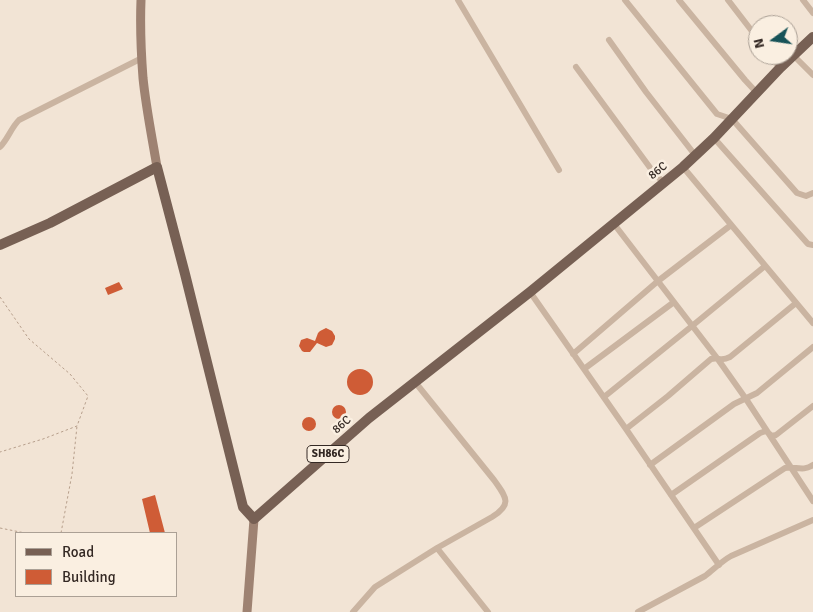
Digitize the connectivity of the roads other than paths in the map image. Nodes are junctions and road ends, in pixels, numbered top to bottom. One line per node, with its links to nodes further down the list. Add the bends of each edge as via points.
1 (141, 0): 12 (street)
2 (458, 0): 26 (street)
3 (625, 0): 20 (street, via 717,114)
4 (679, 0): 19 (street)
5 (728, 0): 8 (street)
6 (803, 0): 7 (street)
7 (813, 12)
8 (748, 26)
9 (813, 37): 11 (main road, 86C / SH86C)
10 (608, 40): 23 (street)
11 (798, 52)
12 (142, 58): 22 (street, via 19,120); 24 (street)
13 (798, 60): 18 (street)
14 (778, 65): 17 (street)
15 (784, 65): 17 (main road, 86C / SH86C)
16 (576, 67): 27 (street)
17 (780, 68): 19 (main road, 86C / SH86C)
18 (813, 75)
19 (757, 93): 20 (main road, 86C / SH86C)
20 (732, 119): 21 (main road, 86C / SH86C); 28 (street, via 794,190 801,196)
21 (714, 138): 23 (main road, 86C / SH86C); 32 (street, via 808,244)
22 (0, 147)
23 (695, 155): 25 (main road, 86C / SH86C)
24 (157, 167): 31 (main road, via 50,223); 55 (main road, via 243,507)
25 (682, 167): 27 (main road, 86C / SH86C); 30 (street)
26 (559, 170)
27 (664, 182): 29 (main road, 86C / SH86C)
28 (813, 193)
29 (614, 224): 34 (street); 35 (main road, 86C / SH86C)
30 (731, 225): 33 (street); 34 (street)
31 (0, 245)
32 (813, 245)
33 (765, 266): 37 (street); 39 (street)
34 (658, 282): 36 (street); 41 (street)
35 (530, 292): 41 (street); 44 (main road, 86C / SH86C)
36 (674, 302): 39 (street); 43 (street)
37 (796, 303): 38 (street); 42 (street, via 730,357)
38 (813, 323)
39 (692, 326): 42 (street); 45 (street)
40 (813, 347): 46 (street)
41 (573, 354): 43 (street)
42 (717, 358): 46 (street); 48 (street, via 707,362)
43 (584, 369): 45 (street)
44 (415, 382): 55 (main road, 86C / SH86C); 58 (street, via 494,480 506,500 501,512)
45 (604, 397): 48 (street)
46 (746, 399): 49 (street); 50 (street, via 734,404)
47 (813, 406): 49 (street, via 776,435)
48 (626, 429): 50 (street)
49 (768, 432): 52 (street); 53 (street, via 760,433)
50 (650, 465): 53 (street)
51 (813, 465): 52 (street, via 807,469)
52 (790, 467): 54 (street); 57 (street)
53 (671, 495): 57 (street)
54 (813, 501)
55 (254, 519): 60 (street)
56 (813, 520): 59 (street, via 731,556)
57 (694, 528): 59 (street)
58 (437, 548): 61 (street, via 375,587); 62 (street)
59 (719, 565): 63 (street)
60 (247, 612)
61 (353, 612)
62 (488, 612)
63 (638, 612)

